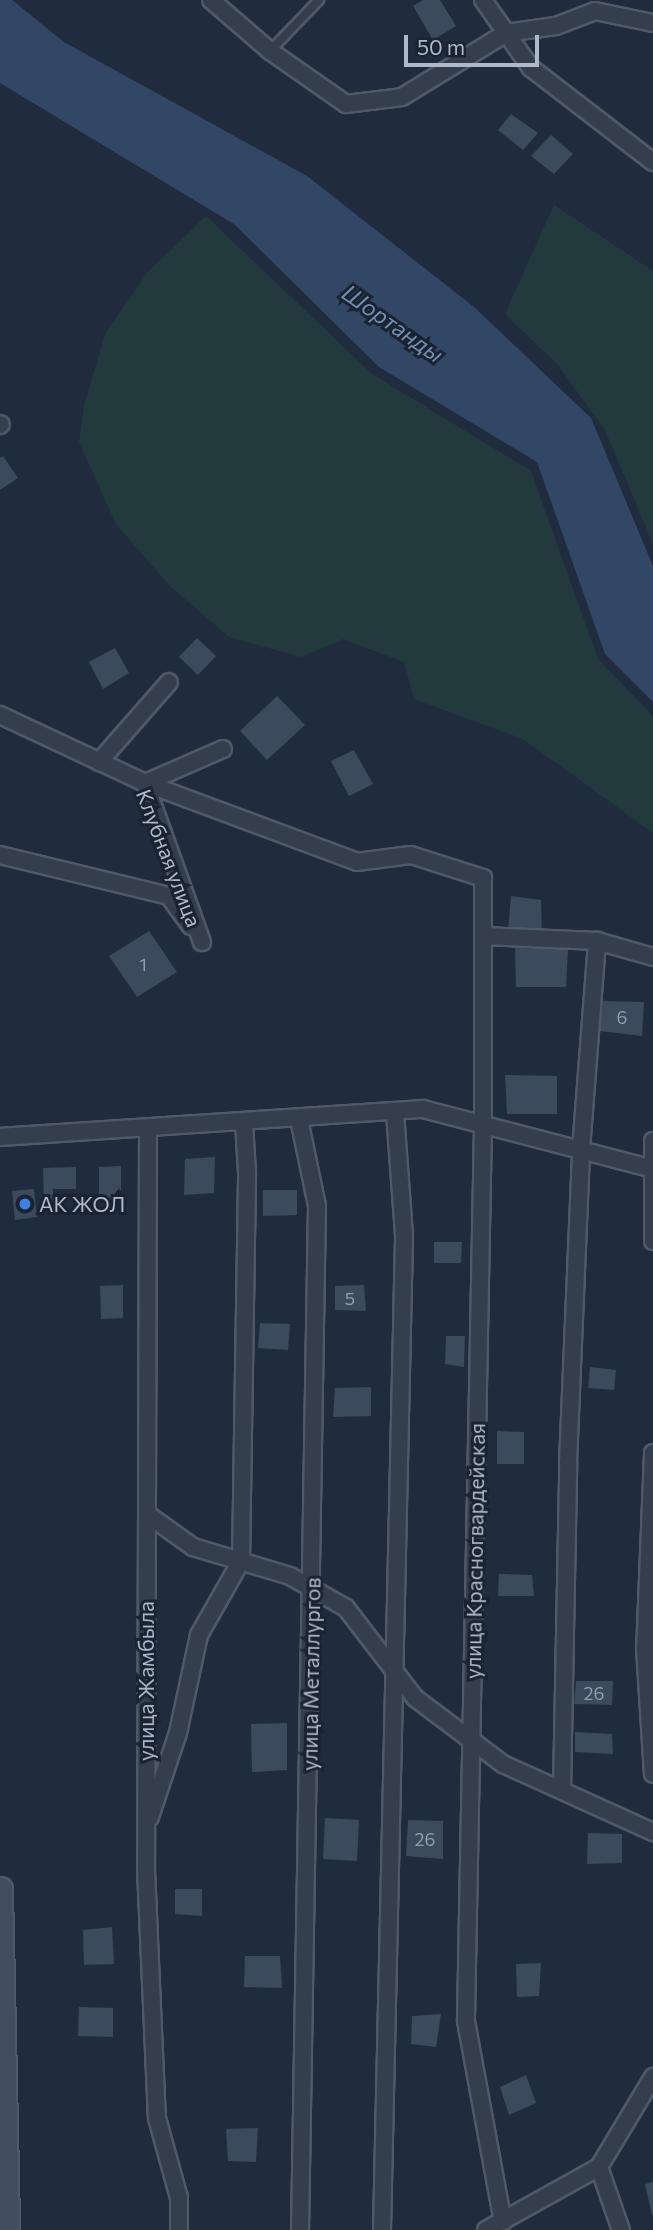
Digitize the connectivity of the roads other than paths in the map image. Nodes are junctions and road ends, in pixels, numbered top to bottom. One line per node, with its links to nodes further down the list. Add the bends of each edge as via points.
1 (211, 0): 6 (street)
2 (320, 0): 6 (lane)
3 (483, 0): 5 (street)
4 (653, 23): 5 (street, via 595,11 556,26)
5 (506, 33): 6 (street, via 402,97 346,104); 7 (street, via 531,68)
6 (270, 51)
7 (653, 162)
8 (169, 682): 11 (street)
9 (0, 715): 11 (street, Клубная улица)
10 (223, 750): 12 (street)
11 (99, 762): 12 (street, Клубная улица)
12 (145, 783): 13 (street, Клубная улица, via 202,942 169,896); 14 (street, улица Красногвардейская, via 357,862 411,855 483,878)
13 (0, 855)
14 (483, 936): 15 (street); 20 (street, улица Красногвардейская)
15 (597, 941): 16 (street); 24 (street)
16 (653, 957)
17 (395, 1111): 18 (street); 20 (street, via 422,1109); 31 (street, via 404,1235)
18 (299, 1119): 19 (street); 30 (street, улица Металлургов, via 317,1206)
19 (244, 1123): 21 (street); 29 (street)
20 (483, 1125): 24 (street); 32 (street, улица Красногвардейская)
21 (148, 1129): 22 (street); 28 (street, улица Жамбыла)
22 (0, 1138)
23 (653, 1141): 25 (street)
24 (581, 1150): 25 (street); 34 (street, via 568,1463)
25 (652, 1168): 26 (street)
26 (653, 1241)
27 (653, 1453): 33 (street, via 645,1648)
28 (147, 1514): 29 (street, via 193,1547); 35 (street, улица Жамбыла)
29 (241, 1561): 30 (street, via 290,1576); 35 (street, via 199,1635 178,1733)
30 (312, 1589): 31 (street, via 346,1608); 43 (street, улица Металлургов)
31 (394, 1671): 32 (street, via 415,1698); 44 (street)
32 (471, 1740): 34 (street, via 503,1764); 40 (street, улица Красногвардейская, via 467,2021)
33 (653, 1774)
34 (562, 1790): 36 (street)
35 (146, 1829): 42 (street, улица Жамбыла, via 157,2118 180,2198)
36 (653, 1832)
37 (0, 1889): 41 (street)
38 (653, 2077): 39 (street)
39 (599, 2167): 40 (street); 46 (street)
40 (503, 2222): 45 (street)
41 (7, 2230)
42 (179, 2230)
43 (300, 2230)
44 (382, 2230)
45 (485, 2230)
46 (621, 2230)

